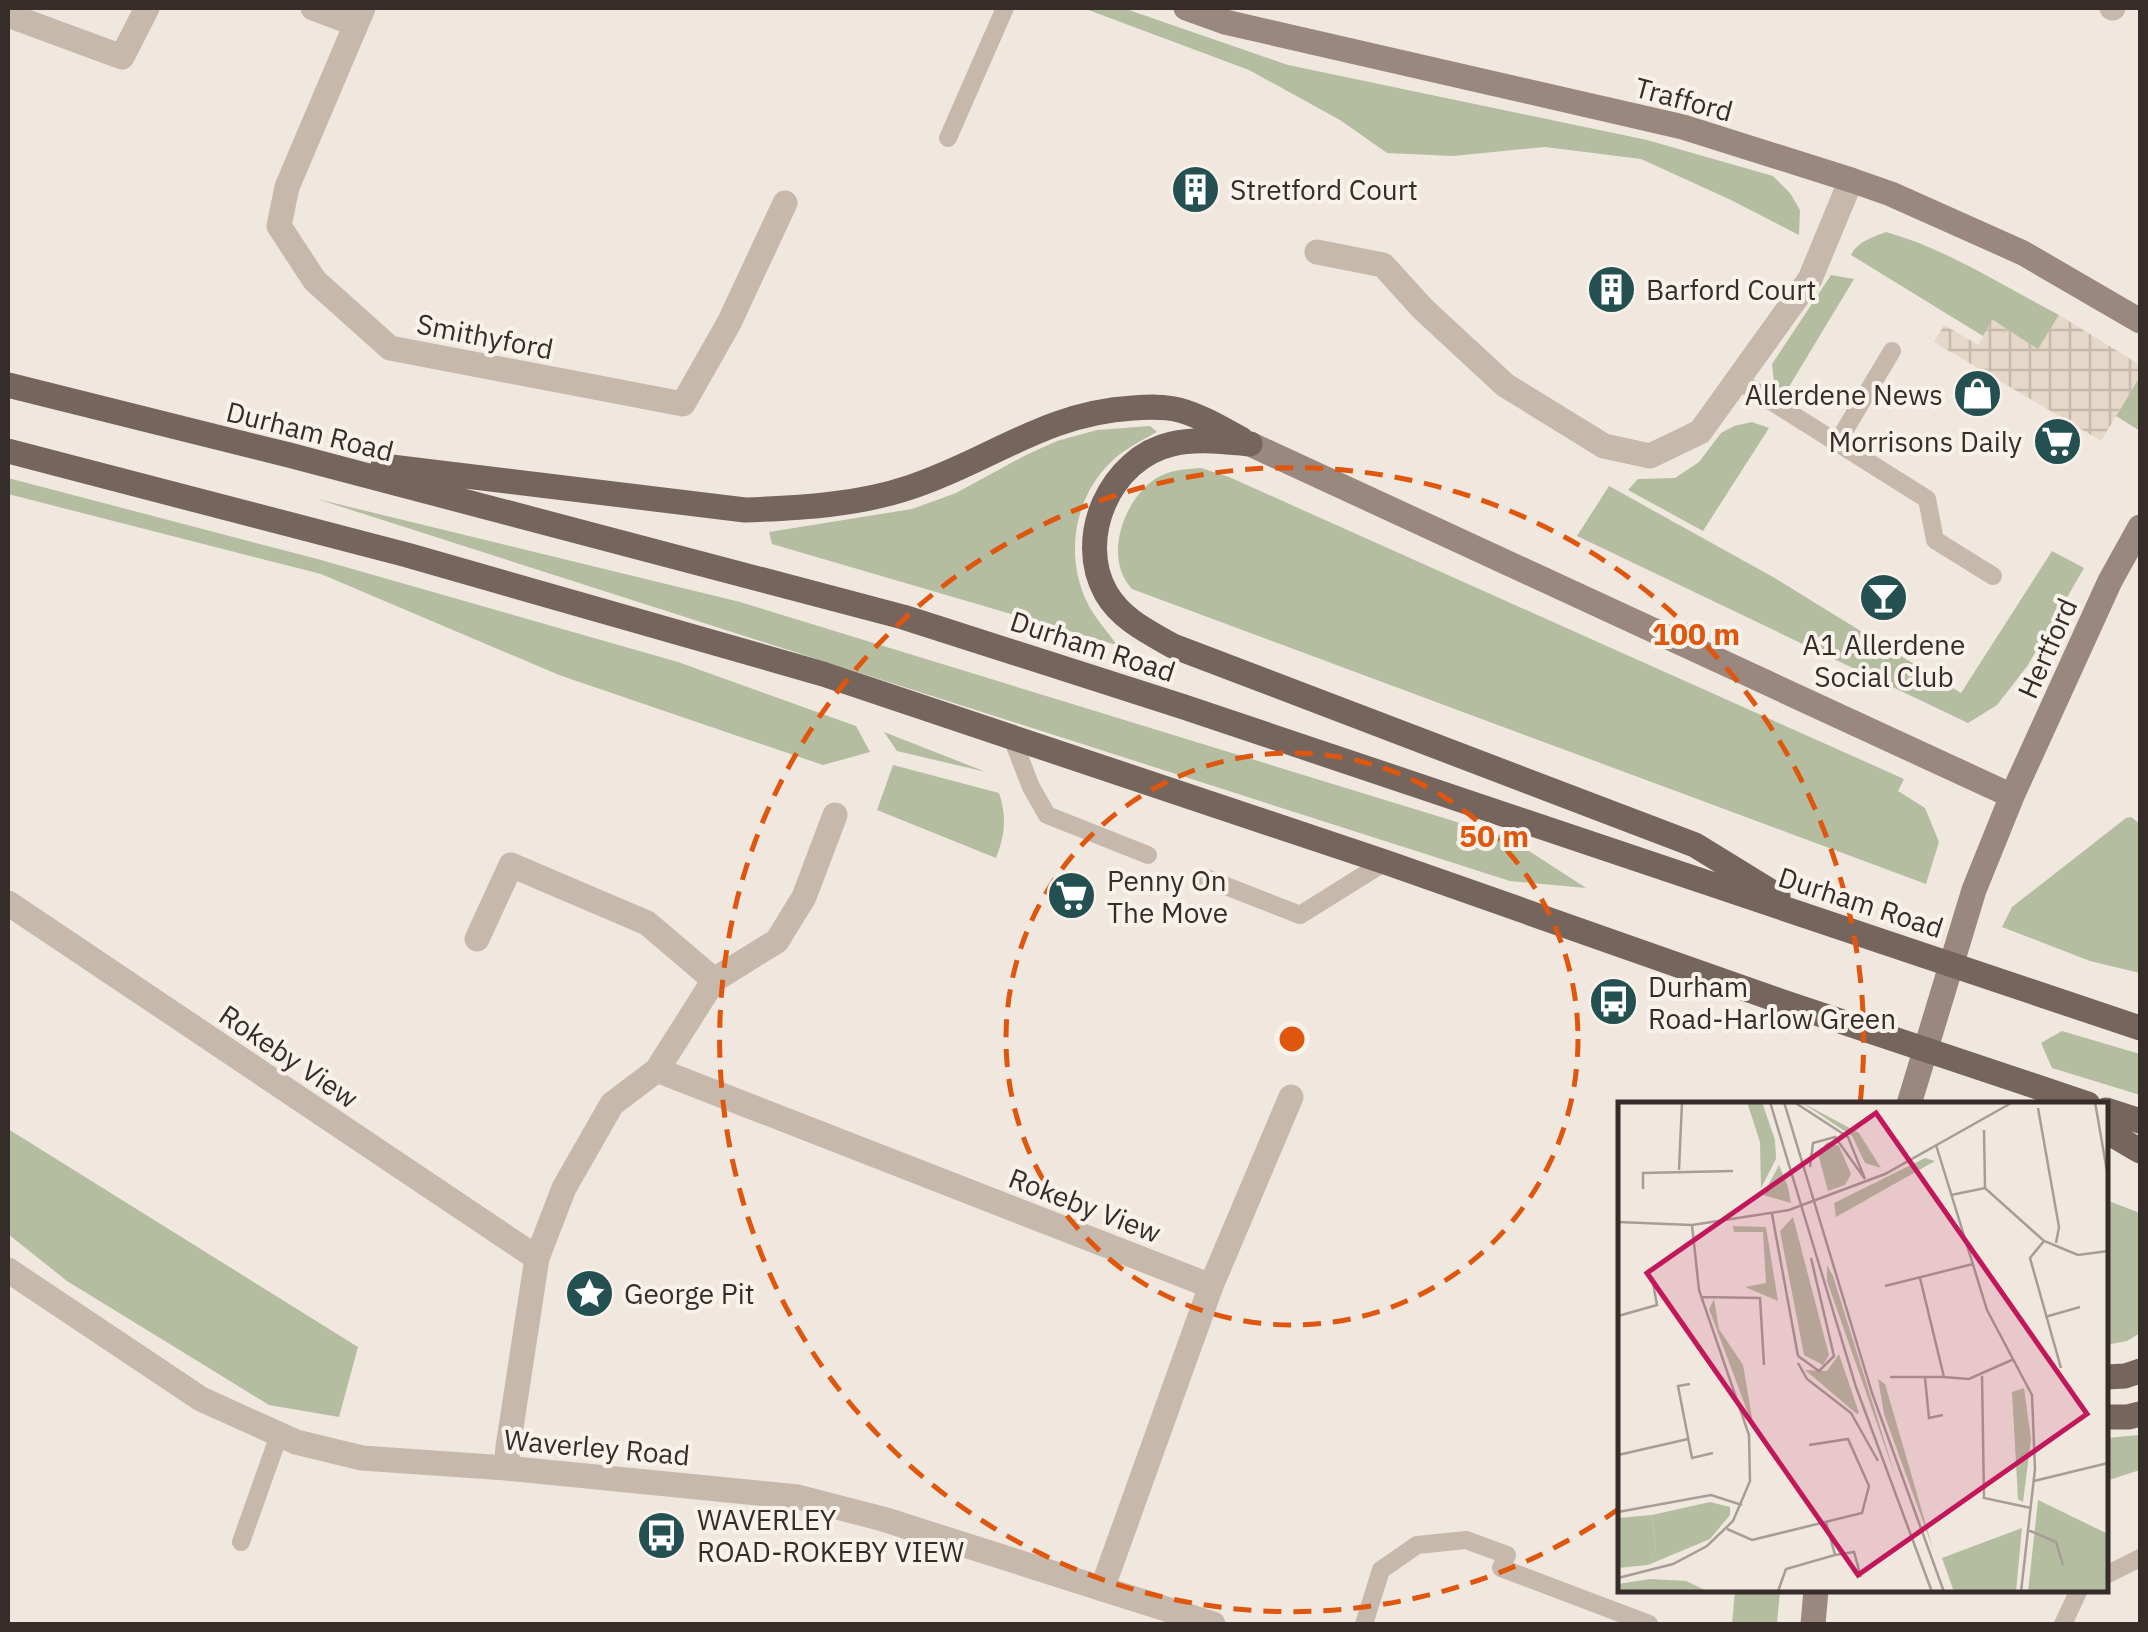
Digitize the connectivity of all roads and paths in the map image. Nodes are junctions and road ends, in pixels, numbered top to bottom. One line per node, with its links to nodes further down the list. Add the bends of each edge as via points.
1 (147, 8): 5 (street, via 122,58)
2 (313, 8): 6 (street)
3 (1005, 8): 7 (lane)
4 (1186, 8): 8 (street, Trafford, via 1683,127)
5 (8, 15)
6 (360, 16): 9 (street, Smithyford, via 288,187 279,226 315,281 390,348 683,404 730,323)
7 (948, 138)
8 (1851, 180): 11 (street, Trafford, via 2023,253); 13 (street, via 1810,279)
9 (785, 202)
10 (1317, 252): 13 (street, via 1383,266 1506,385 1604,446 1650,456 1700,432)
11 (2140, 321)
12 (1892, 351): 15 (lane)
13 (1737, 380): 15 (lane)
14 (8, 385): 18 (main road, Durham Road)
15 (1837, 443): 20 (lane, via 1927,499 1934,540)
16 (1250, 444): 18 (main road, via 1175,409 1107,409 1072,417 877,497 745,510); 22 (street); 28 (main road, via 1170,444 1134,463 1107,495 1094,541 1097,569 1106,594 1127,618 1173,646 1695,845)
17 (8, 452): 21 (main road, via 426,560 823,674)
18 (289, 455): 28 (main road, Durham Road, via 903,616)
19 (2140, 527): 22 (street, Hertford)
20 (1993, 576)
21 (1012, 738): 24 (lane, via 1047,815); 25 (main road)
22 (2012, 796): 35 (street, Hertford, via 1974,890)
23 (835, 815): 30 (street, via 804,896 777,941)
24 (1148, 855)
25 (1385, 862): 26 (lane, via 1300,915); 32 (main road)
26 (1203, 877)
27 (8, 903): 40 (street, Rokeby View)
28 (1812, 916): 31 (main road, Durham Road)
29 (477, 940): 30 (street, via 512,865 647,923)
30 (714, 980): 33 (street)
31 (2140, 1028)
32 (1961, 1063): 36 (main road); 37 (main road)
33 (658, 1070): 40 (street, via 612,1104 564,1188); 42 (street, Rokeby View)
34 (1291, 1096): 42 (street)
35 (1909, 1102)
36 (2045, 1102)
37 (2082, 1102)
38 (2118, 1123): 39 (main road)
39 (2140, 1150)
40 (537, 1258): 48 (street)
41 (8, 1270): 47 (street, Waverley Road, via 200,1399)
42 (1212, 1286): 52 (street)
43 (2140, 1371): 44 (main road)
44 (2108, 1377)
45 (2140, 1414): 46 (main road)
46 (2108, 1417)
47 (279, 1435): 48 (street, Waverley Road, via 362,1458); 49 (lane)
48 (506, 1468): 52 (street, Waverley Road, via 798,1497)
49 (241, 1542)
50 (2140, 1558): 51 (lane)
51 (2108, 1574)
52 (1102, 1589): 55 (street, Waverley Road)
53 (1816, 1592): 58 (street)
54 (2078, 1592): 59 (lane)
55 (1212, 1624)
56 (1364, 1624): 57 (lane, via 1381,1570 1417,1545 1466,1540 1506,1555 1501,1568)
57 (1649, 1624)
58 (1812, 1624)
59 (2063, 1624)

